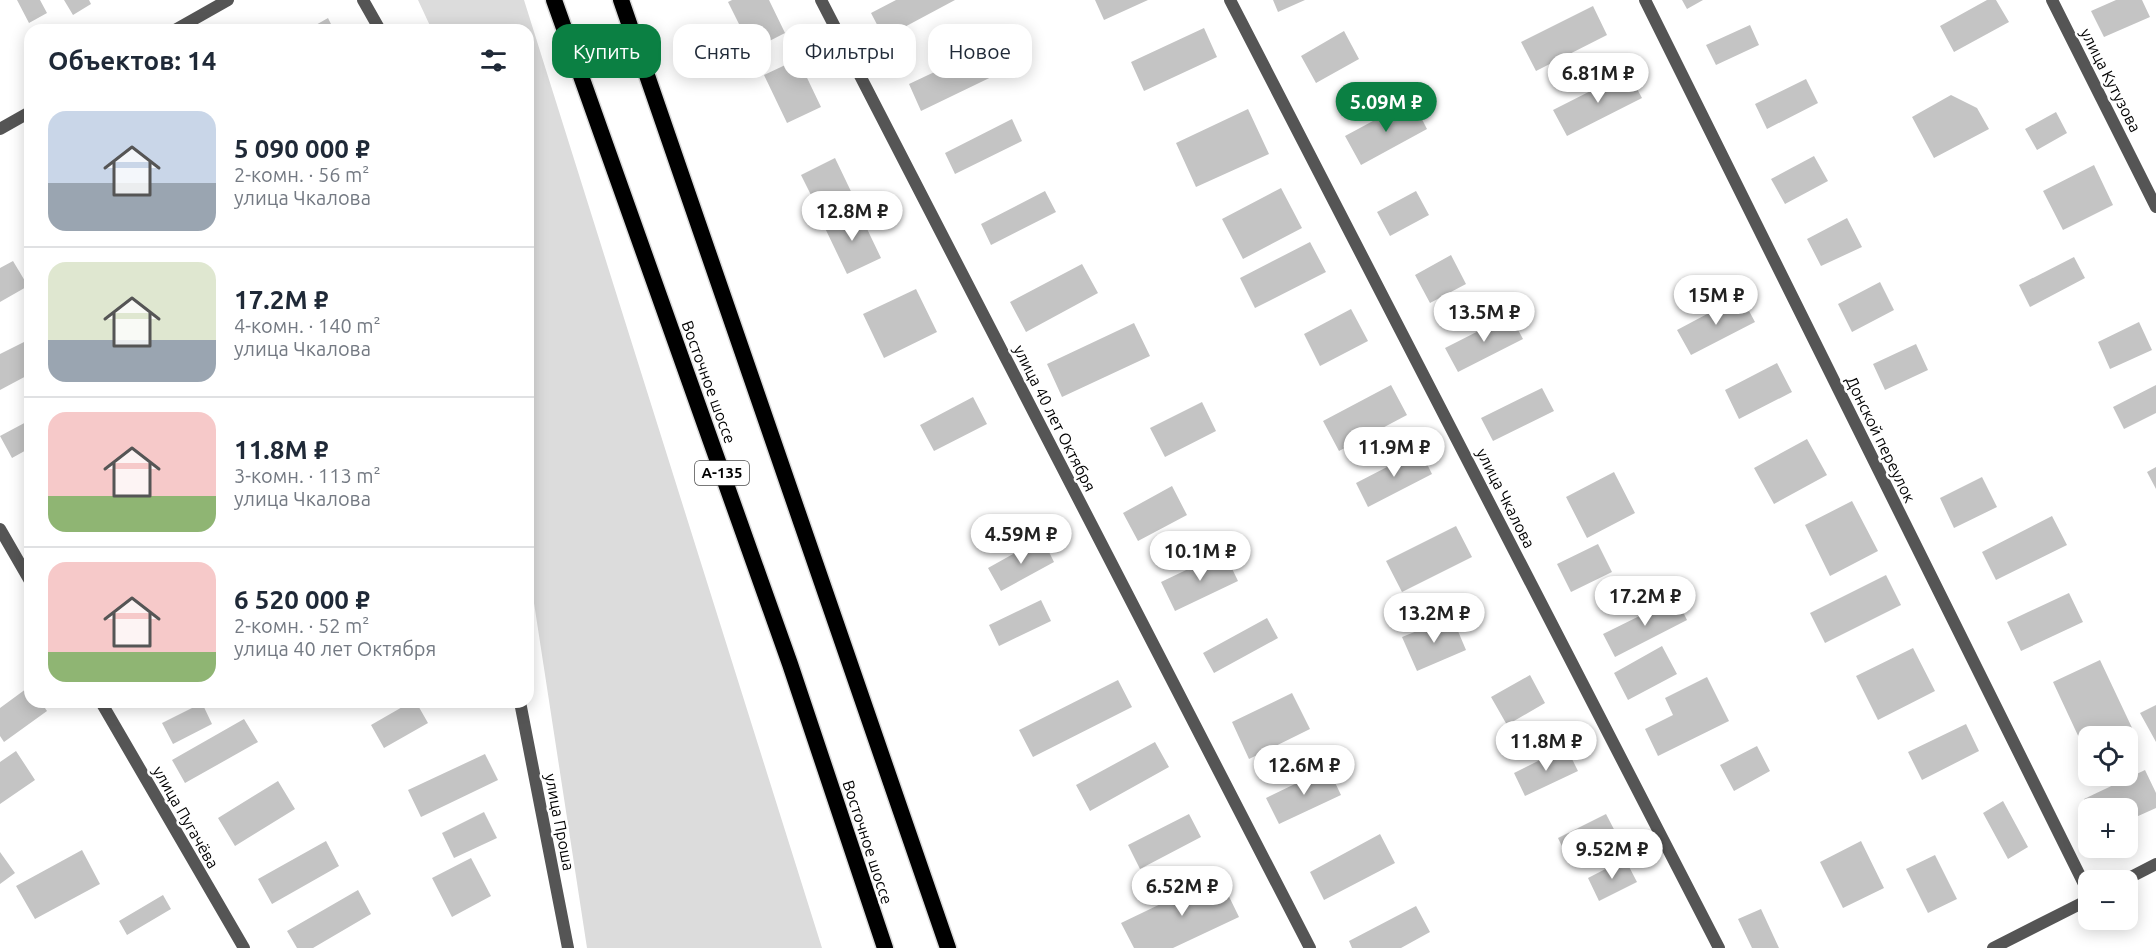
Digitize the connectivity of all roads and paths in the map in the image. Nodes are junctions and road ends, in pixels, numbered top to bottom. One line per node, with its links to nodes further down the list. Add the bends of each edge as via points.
1 (228, 0): 9 (street)
2 (363, 0): 10 (street)
3 (554, 0): 24 (highway, Восточное шоссе / А-135, via 786,653)
4 (621, 0): 25 (highway)
5 (821, 0): 26 (street, улица 40 лет Октября)
6 (1230, 0): 27 (street, улица Чкалова)
7 (1645, 0): 19 (street, Донской переулок)
8 (2052, 0): 13 (street, улица Кутузова)
9 (186, 24)
10 (377, 24)
11 (24, 115): 12 (street)
12 (0, 129)
13 (2156, 207)
14 (0, 529): 15 (street)
15 (24, 570)
16 (104, 708): 22 (street, улица Пугачёва)
17 (521, 708): 23 (street, улица Проша)
18 (2156, 864): 20 (street)
19 (2078, 872)
20 (2138, 873)
21 (2078, 905): 28 (street)
22 (244, 948)
23 (568, 948)
24 (885, 948)
25 (948, 948)
26 (1310, 948)
27 (1719, 948)
28 (1993, 948)

